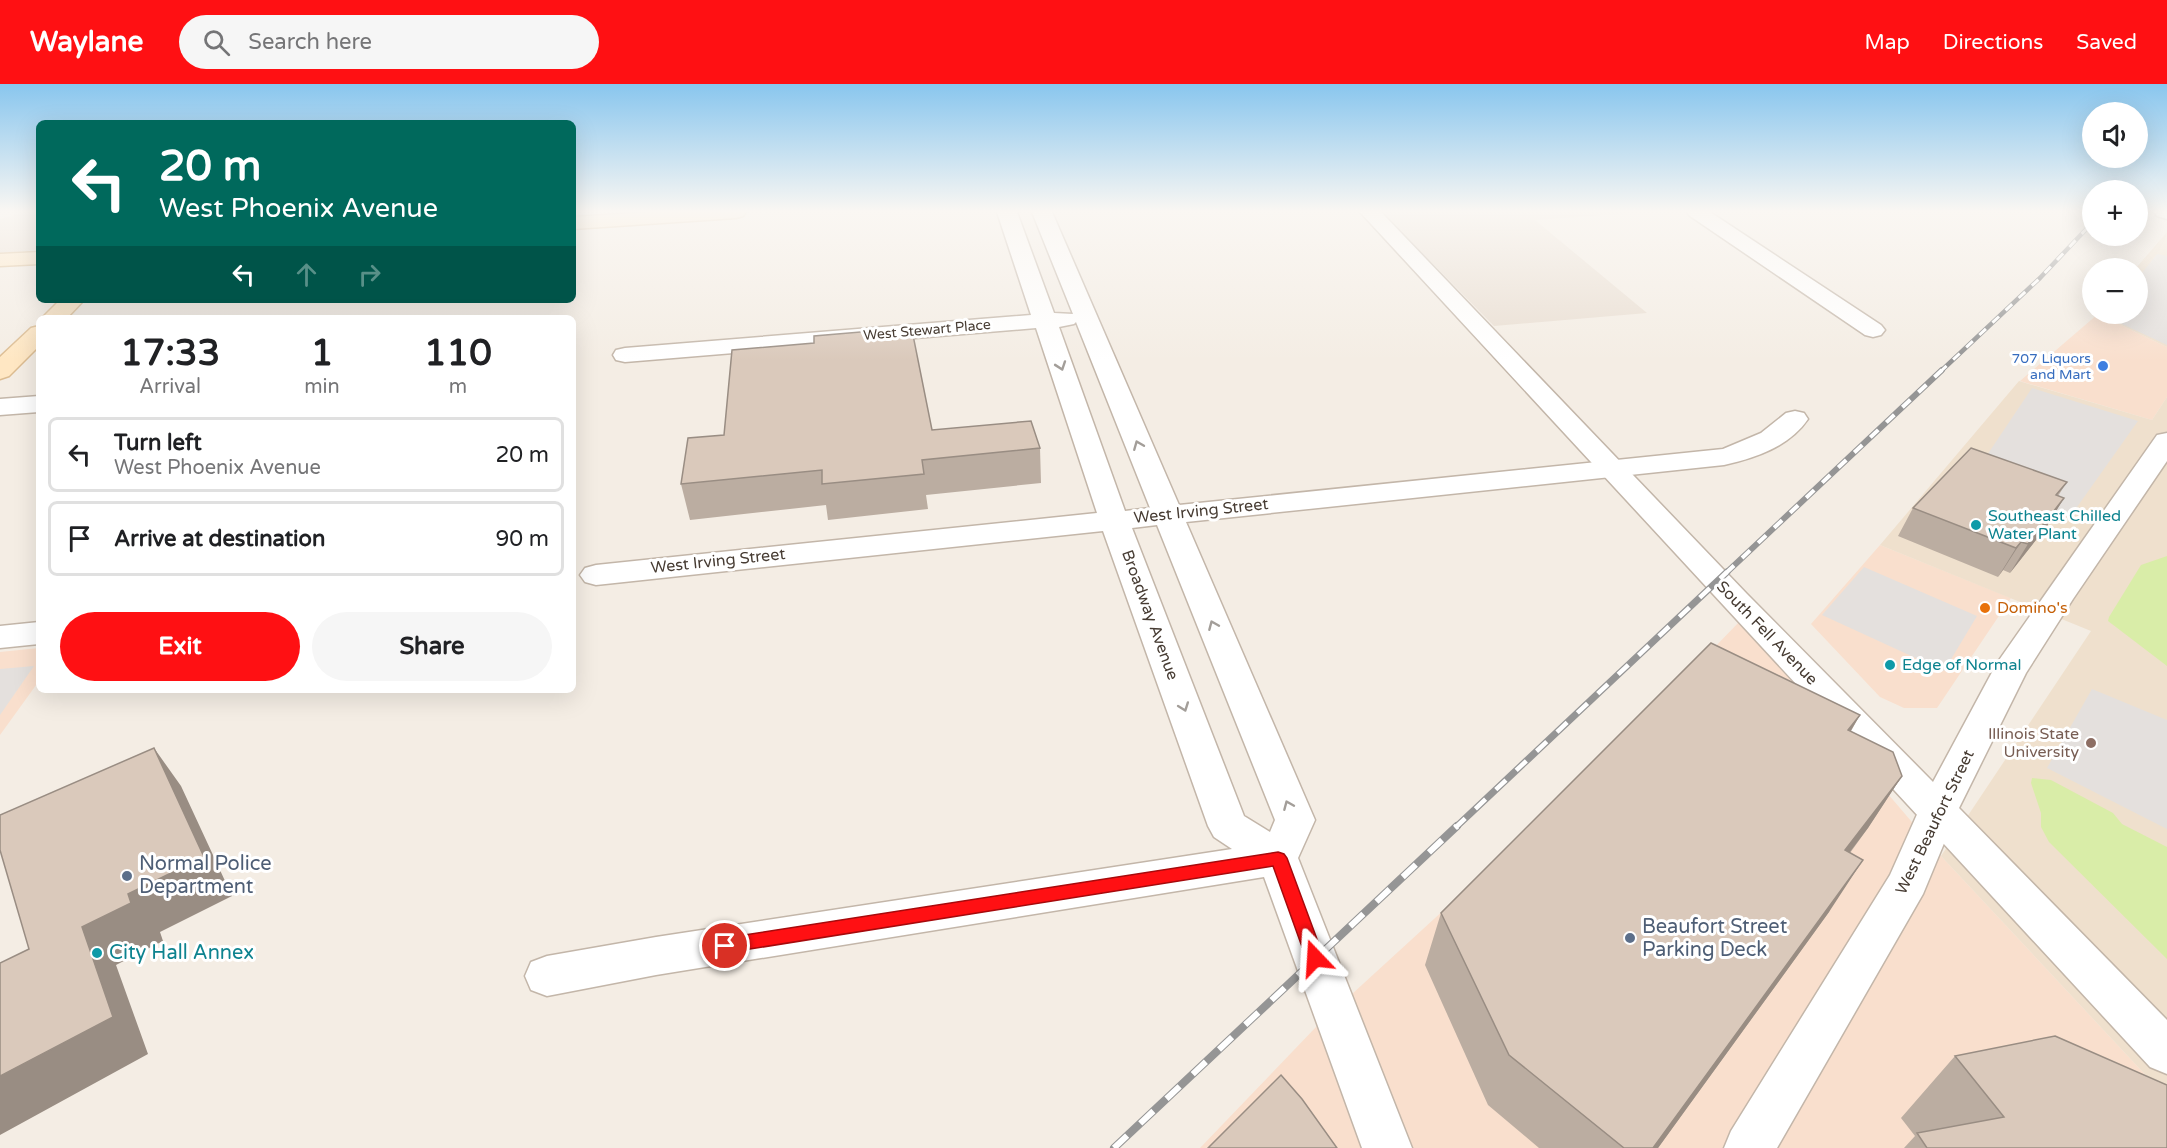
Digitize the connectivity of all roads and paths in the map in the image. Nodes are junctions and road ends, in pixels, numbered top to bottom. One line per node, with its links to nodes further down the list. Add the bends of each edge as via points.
1 (1024, 262): 8 (street, Broadway Avenue)
2 (1062, 262): 7 (street)
3 (1417, 262): 17 (street, South Fell Avenue)
4 (1771, 262): 9 (street)
5 (70, 303): 6 (main road)
6 (57, 315)
7 (1085, 317): 8 (street, West Stewart Place); 18 (street, one-way to 7)
8 (1045, 320): 11 (street, West Stewart Place); 19 (street, Broadway Avenue, one-way to 19)
9 (1873, 330)
10 (36, 336): 12 (main road)
11 (625, 355)
12 (0, 371)
13 (36, 404): 14 (street)
14 (0, 407)
15 (1795, 419): 17 (street, West Irving Street, via 1768,442 1747,452 1724,458)
16 (2167, 441): 23 (street, West Beaufort Street, via 2009,671)
17 (1613, 469): 18 (street, West Irving Street); 23 (street, South Fell Avenue)
18 (1167, 515): 19 (street, West Irving Street); 24 (street, one-way to 18, via 1295,820)
19 (1114, 520): 20 (street, West Irving Street); 24 (street, Broadway Avenue, one-way to 24, via 1228,826)
20 (596, 575)
21 (36, 633): 22 (street)
22 (0, 637)
23 (1937, 812): 26 (street, South Fell Avenue); 28 (street, West Beaufort Street, via 1908,882)
24 (1278, 858): 25 (street); 27 (street)
25 (547, 976)
26 (2167, 1052)
27 (1387, 1148)
28 (1749, 1148)

